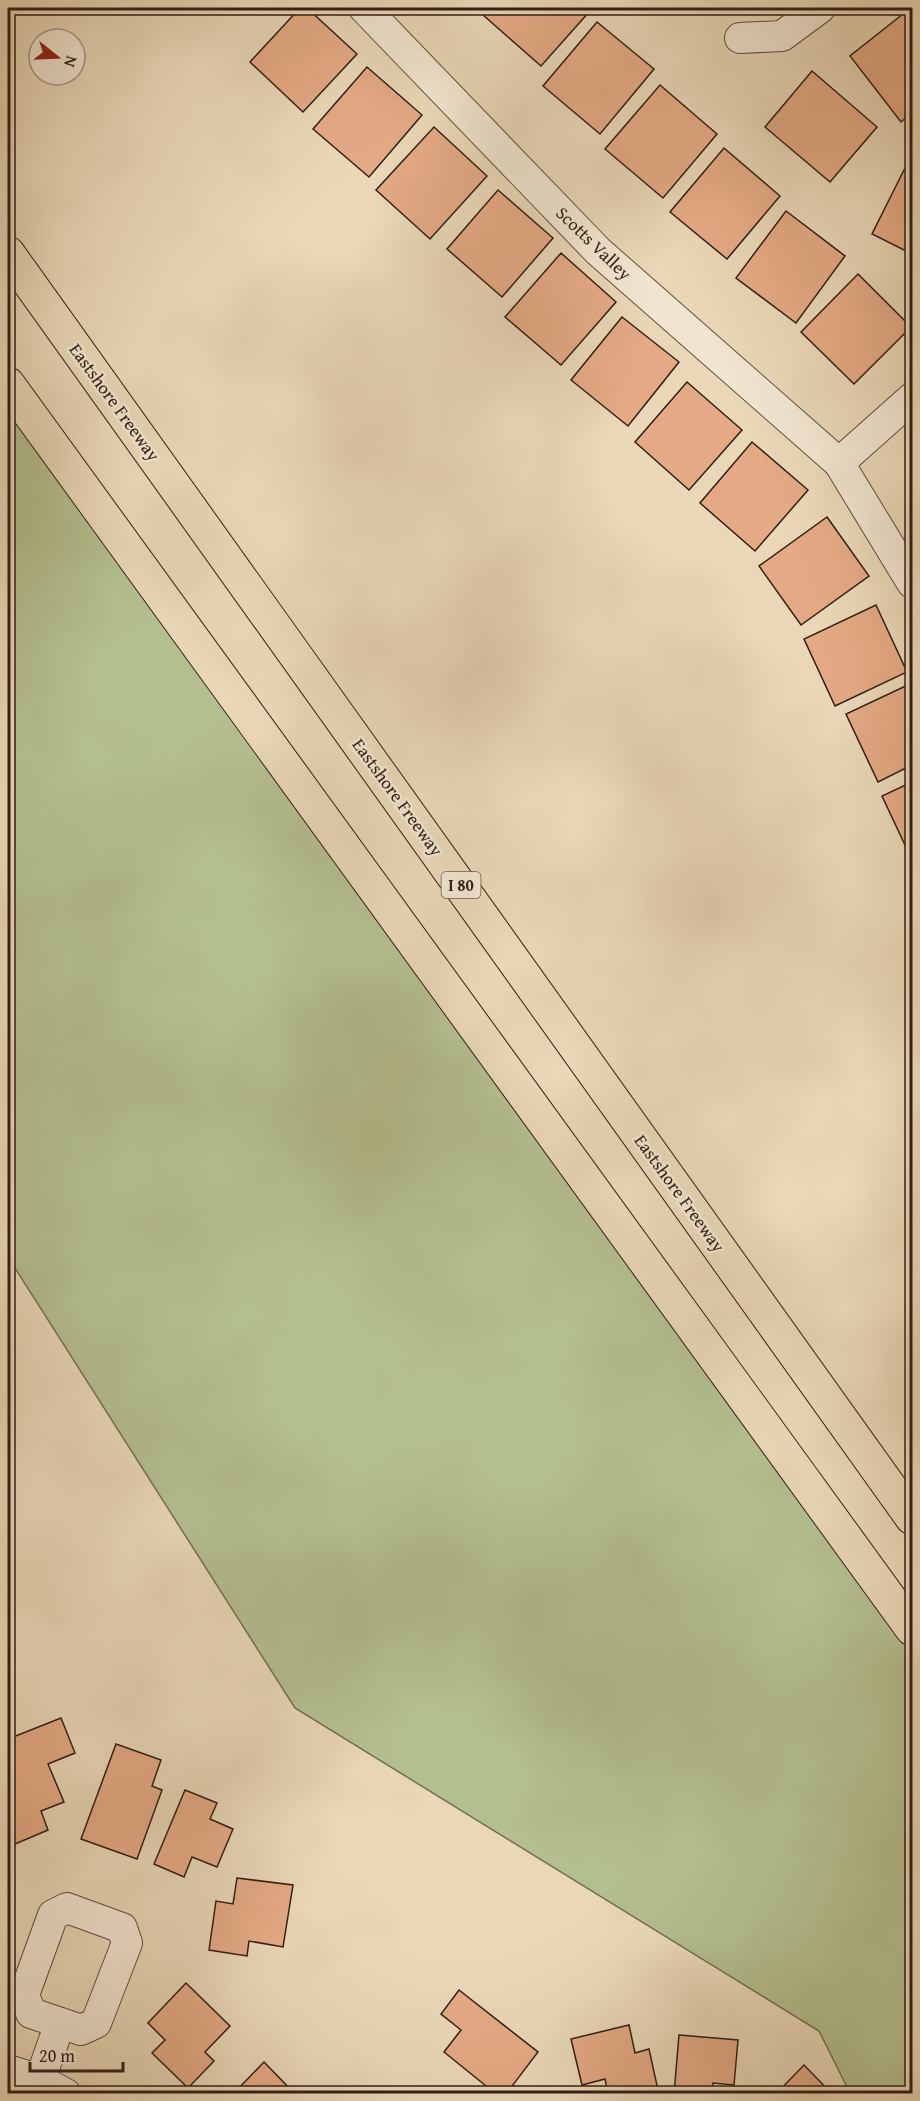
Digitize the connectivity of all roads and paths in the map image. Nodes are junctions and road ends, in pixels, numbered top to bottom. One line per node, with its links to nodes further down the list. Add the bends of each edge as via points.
1 (364, 8): 7 (street, Scotts Valley, via 598,251)
2 (820, 8): 3 (street, via 782,36)
3 (740, 38)
4 (8, 253): 9 (highway, Eastshore Freeway / I 80)
5 (8, 384): 10 (highway)
6 (912, 398): 7 (street)
7 (839, 463): 8 (street, Scotts Valley)
8 (912, 583)
9 (912, 1518)
10 (912, 1629)
11 (60, 2023): 13 (street)
12 (8, 2070): 13 (street)
13 (40, 2080): 14 (street)
14 (66, 2094)

